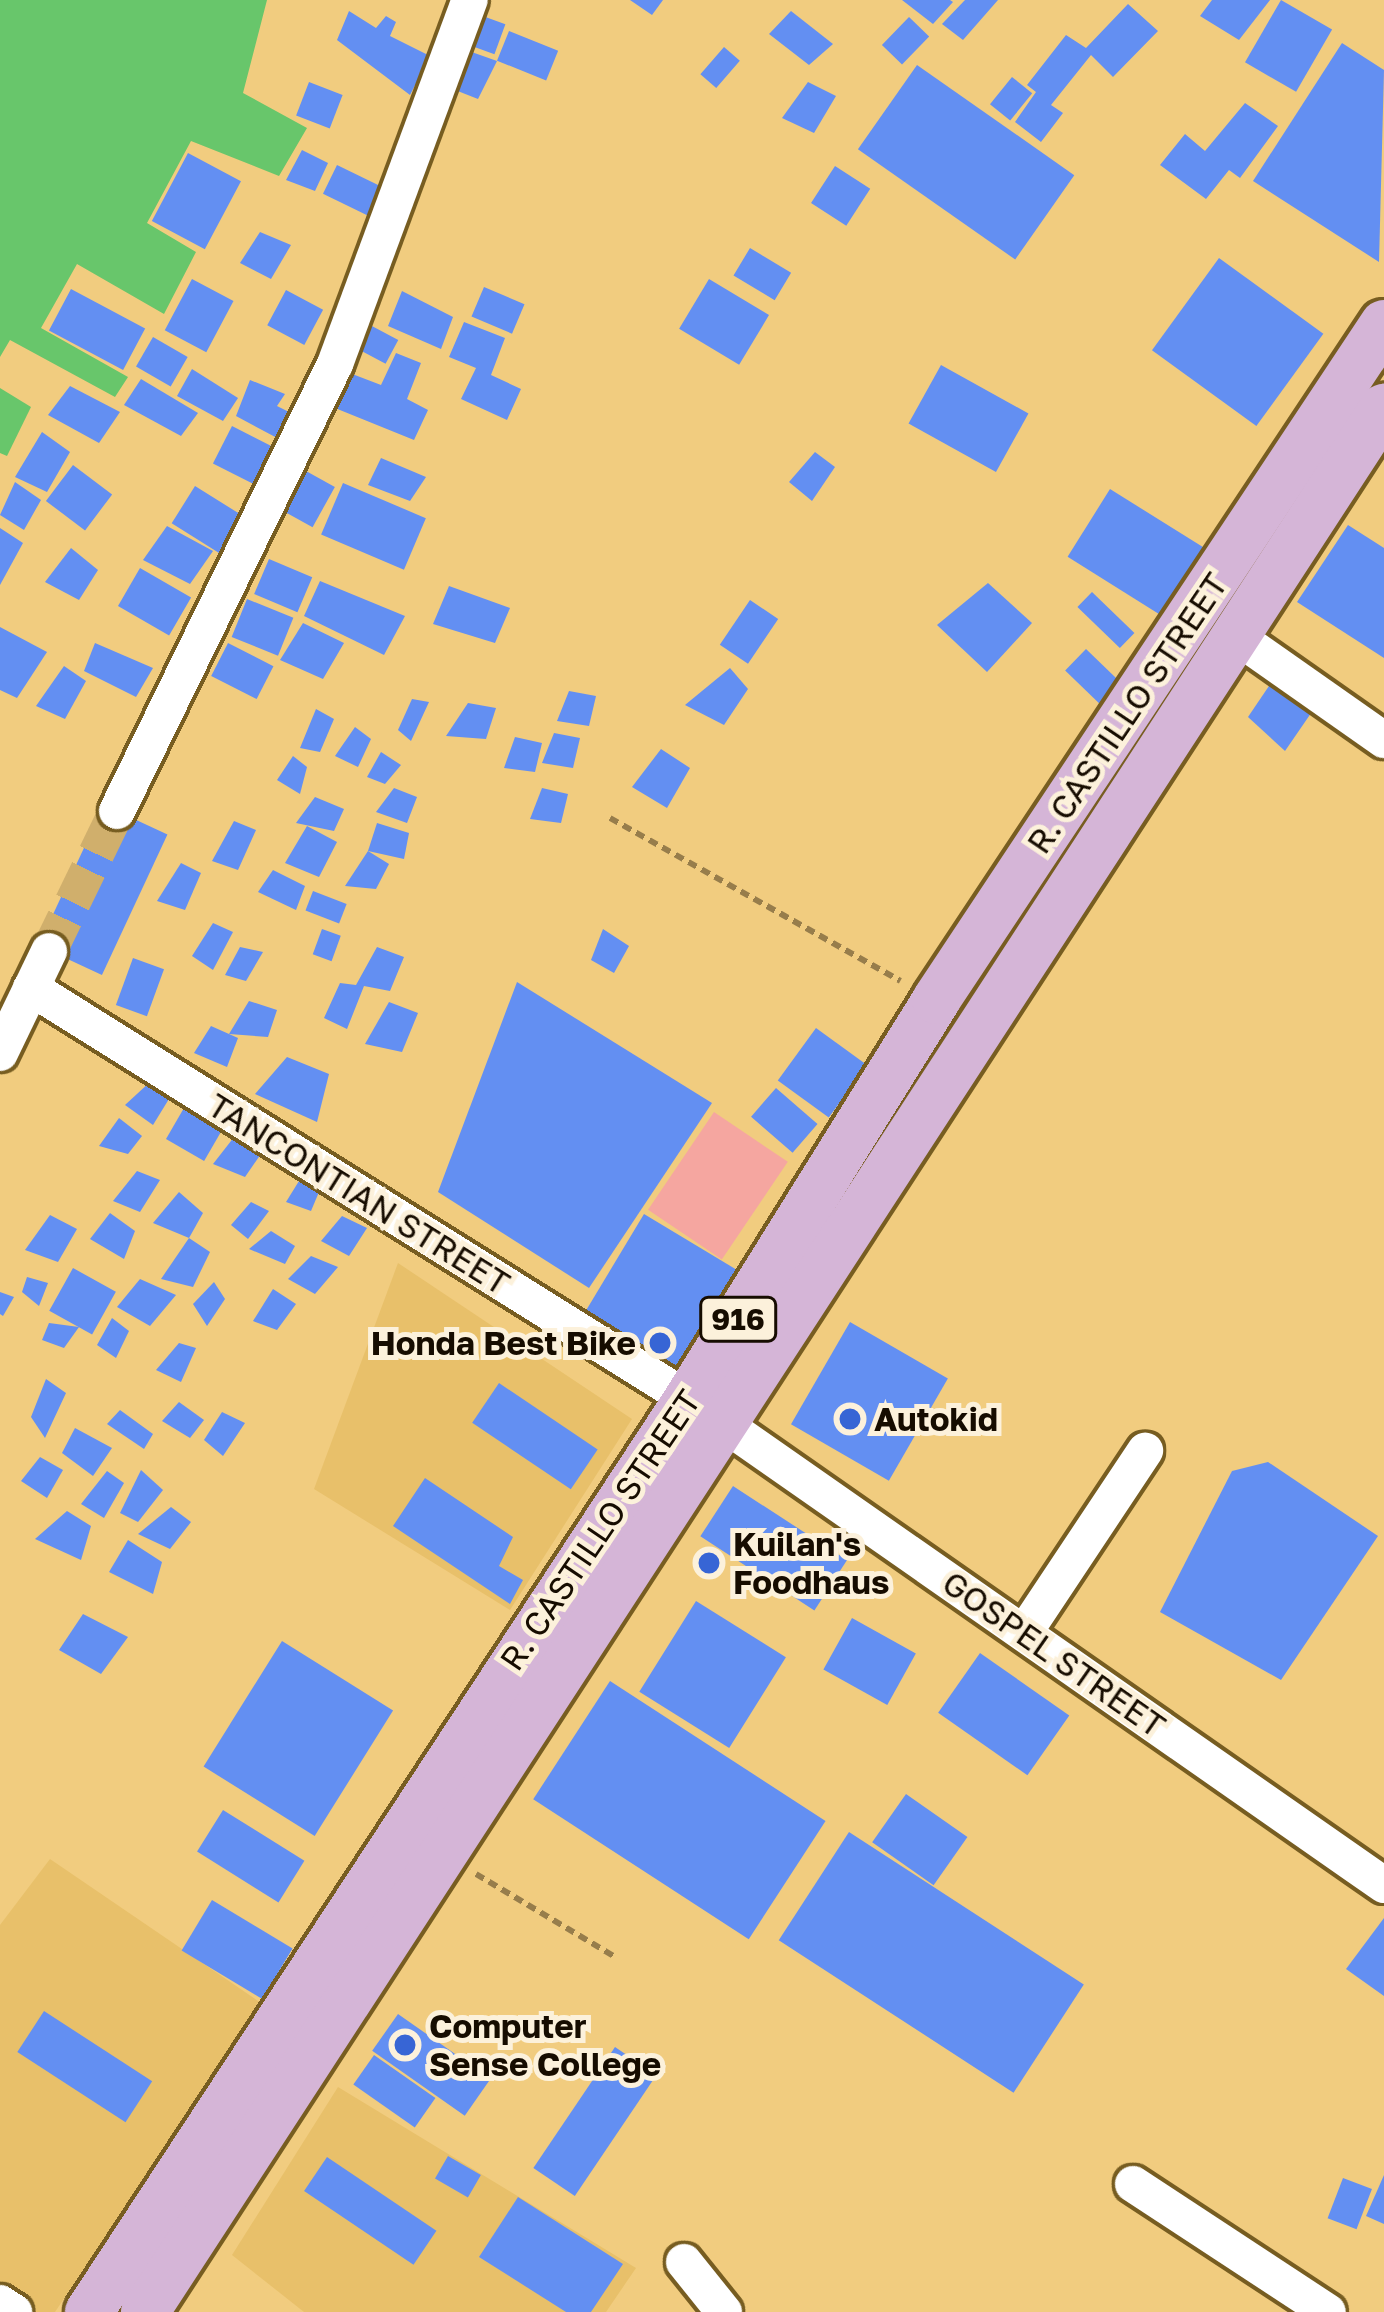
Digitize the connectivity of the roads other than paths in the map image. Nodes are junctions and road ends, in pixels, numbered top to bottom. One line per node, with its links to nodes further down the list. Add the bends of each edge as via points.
1 (470, 0): 7 (street, via 335,364)
2 (1384, 324): 4 (main road, R. CASTILLO STREET / 916)
3 (1384, 408): 4 (main road, R. CASTILLO STREET / 916)
4 (1330, 449): 5 (main road, R. CASTILLO STREET / 916); 11 (main road, R. CASTILLO STREET / 916, via 936,1000)
5 (1236, 636): 6 (street); 11 (main road, R. CASTILLO STREET / 916)
6 (1384, 740)
7 (117, 811)
8 (49, 951): 9 (street)
9 (31, 988): 10 (street); 11 (street, TANCONTIAN STREET)
10 (0, 1053)
11 (706, 1411): 13 (street, GOSPEL STREET); 14 (main road, R. CASTILLO STREET / 916)
12 (1145, 1451): 13 (street)
13 (1024, 1633): 15 (street, GOSPEL STREET)
14 (490, 1737): 16 (main road, R. CASTILLO STREET / 916); 16 (main road, R. CASTILLO STREET / 916, via 439,1852)
15 (1384, 1885)
16 (338, 1968): 18 (main road, R. CASTILLO STREET / 916)
17 (1133, 2184): 25 (street)
18 (189, 2202): 22 (main road, R. CASTILLO STREET / 916); 23 (main road, R. CASTILLO STREET / 916)
19 (684, 2261): 24 (street)
20 (0, 2303): 21 (street)
21 (14, 2312)
22 (89, 2312)
23 (145, 2312)
24 (724, 2312)
25 (1328, 2312)

